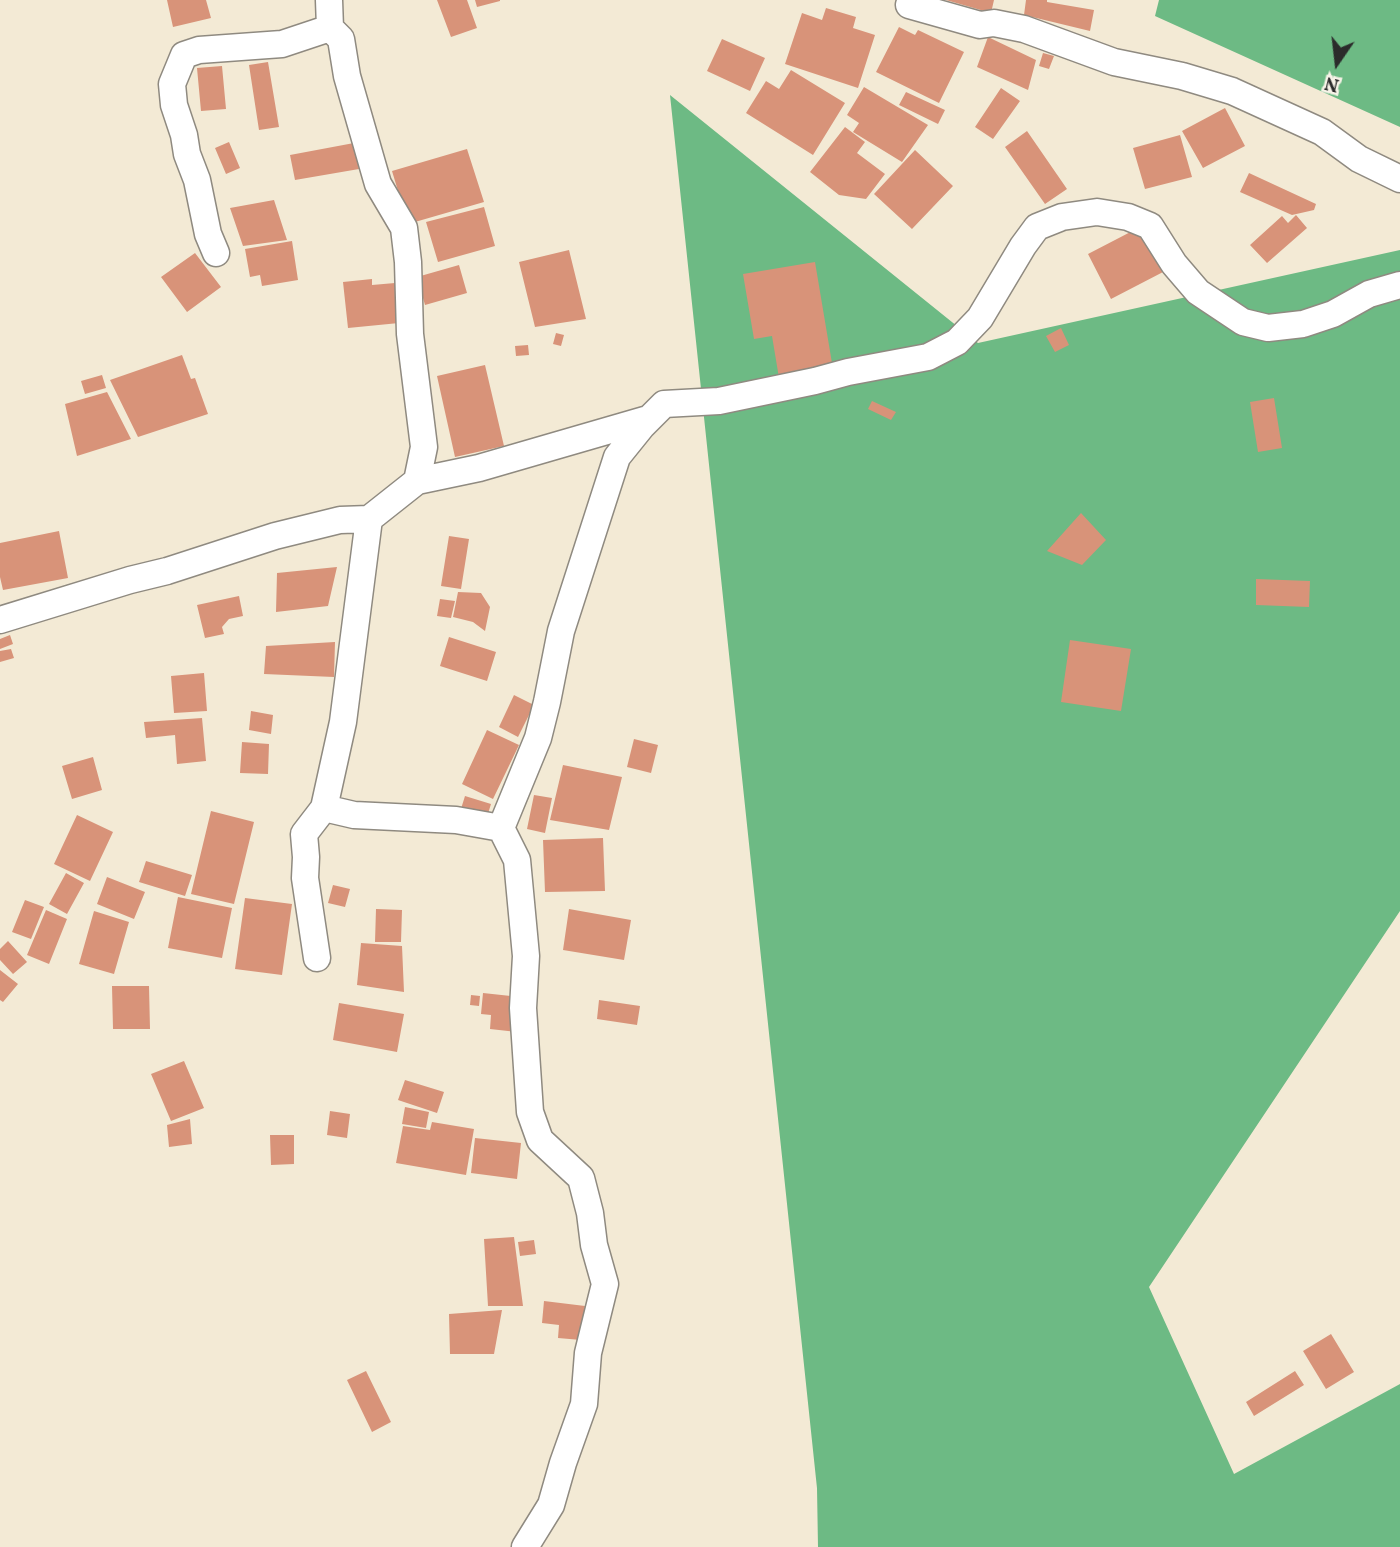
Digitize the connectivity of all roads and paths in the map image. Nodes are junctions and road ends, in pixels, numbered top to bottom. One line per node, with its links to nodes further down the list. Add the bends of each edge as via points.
1 (329, 0): 4 (street)
2 (909, 5): 3 (street, via 980,25)
3 (996, 11): 5 (street, via 1024,29 1115,62 1232,91 1322,132 1359,159)
4 (330, 29): 6 (street, via 282,44 184,55 172,84 174,105); 9 (street, via 341,39 378,184 404,228 410,334 424,447)
5 (1400, 179)
6 (216, 253)
7 (1400, 285): 8 (street, via 1303,324 1268,328 1243,322 1198,292 1150,226 1128,216 1097,212 1062,217 1037,227 980,318 957,342 928,357 719,401 664,404)
8 (648, 419): 9 (street, via 479,468); 13 (street, via 617,457 561,631 537,738)
9 (417, 481): 10 (street)
10 (369, 519): 11 (street, via 340,520 275,536); 12 (street, via 343,722)
11 (0, 620)
12 (324, 808): 13 (street, via 354,815 456,820); 14 (street, via 304,834 305,878)
13 (501, 828): 15 (street, via 517,860 526,956 523,1008 530,1112 540,1140 582,1178 605,1284 588,1353 584,1404 551,1505)
14 (317, 958)
15 (526, 1547)

